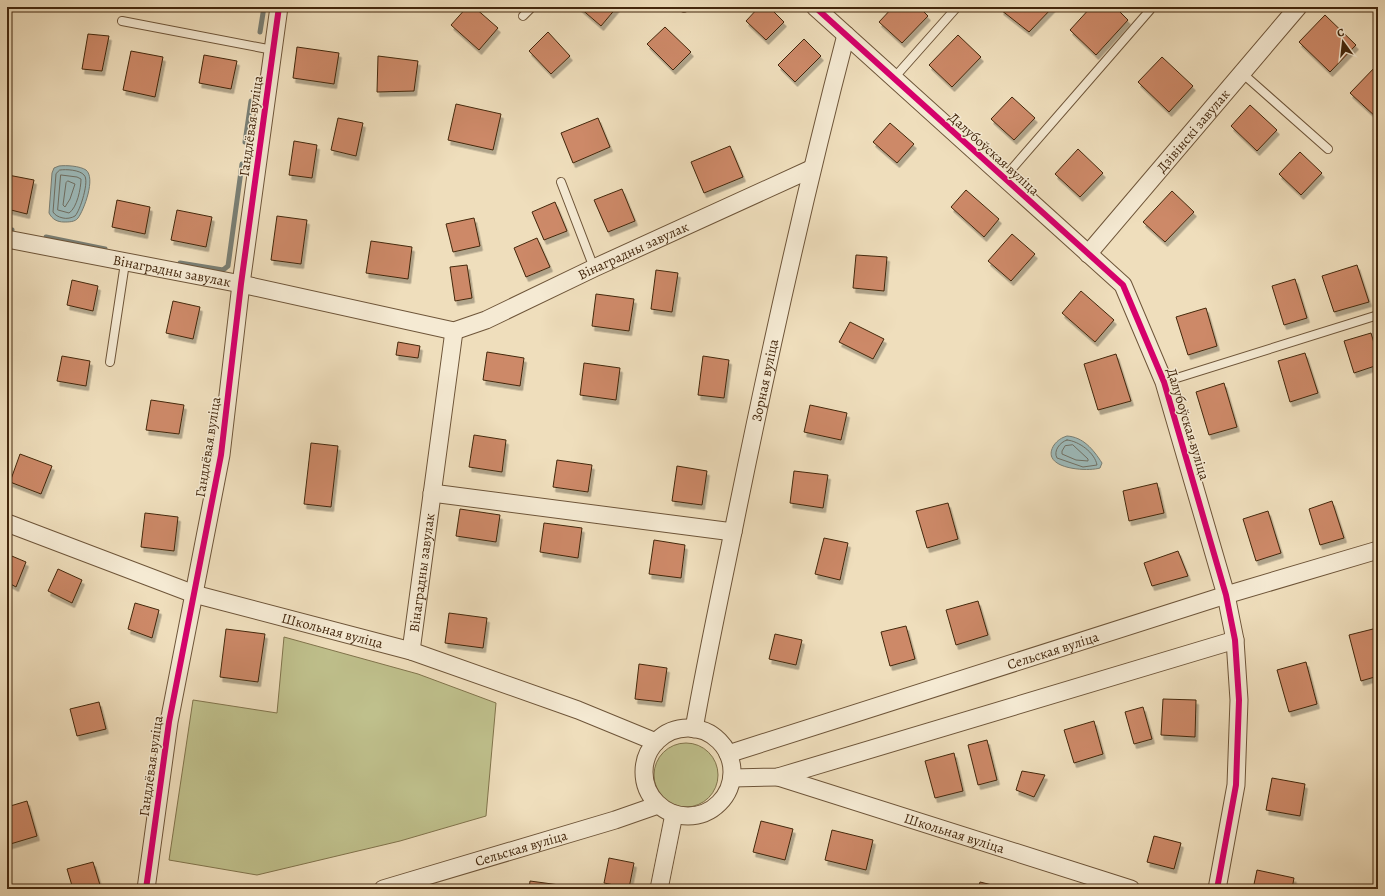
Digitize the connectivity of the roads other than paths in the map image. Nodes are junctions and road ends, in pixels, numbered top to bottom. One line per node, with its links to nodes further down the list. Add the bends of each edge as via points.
1 (279, 7): 10 (street, Гандлёвая вуліца)
2 (532, 7): 7 (lane)
3 (815, 7): 9 (street, Далубоўская вуліца)
4 (957, 7): 12 (lane)
5 (1298, 7): 11 (street, Дзівінскі завулак)
6 (1150, 10): 15 (lane)
7 (523, 16)
8 (122, 21): 10 (lane)
9 (846, 35): 12 (street, Далубоўская вуліца); 14 (street, Зорная вуліца)
10 (273, 50): 21 (street, Гандлёвая вуліца)
11 (1242, 73): 13 (lane); 18 (street, Дзівінскі завулак)
12 (894, 78): 15 (street, Далубоўская вуліца)
13 (1328, 149)
14 (811, 169): 20 (street, Вінаградны завулак); 28 (street, Зорная вуліца)
15 (1004, 178): 18 (street, Далубоўская вуліца)
16 (561, 182): 20 (lane)
17 (7, 239): 19 (street, Вінаградны завулак)
18 (1088, 254): 25 (street, Далубоўская вуліца, via 1123,285)
19 (125, 263): 21 (street, Вінаградны завулак); 24 (lane)
20 (594, 268): 23 (street, Вінаградны завулак, via 486,320)
21 (241, 284): 23 (street, Вінаградны завулак); 30 (street, Гандлёвая вуліца, via 221,456)
22 (1378, 315): 25 (lane)
23 (454, 331): 26 (street, Вінаградны завулак)
24 (110, 362)
25 (1164, 382): 31 (street, Далубоўская вуліца)
26 (432, 493): 28 (street, Вінаградны завулак); 33 (street, Вінаградны завулак)
27 (7, 523): 30 (street, Школьная вуліца)
28 (733, 532): 34 (street, Зорная вуліца)
29 (1378, 550): 31 (street, Сельская вуліца)
30 (194, 594): 33 (street, Школьная вуліца); 41 (street, Гандлёвая вуліца, via 169,722)
31 (1226, 595): 32 (street, Далубоўская вуліца); 36 (street, Сельская вуліца)
32 (1235, 640): 37 (street); 45 (street, Далубоўская вуліца, via 1239,700 1236,785)
33 (411, 652): 35 (street, Школьная вуліца, via 578,710)
34 (694, 729): 35 (street, via 680,729); 36 (street, via 708,733 720,742)
35 (656, 742): 39 (street, via 647,757 644,774 648,791)
36 (728, 754): 38 (street)
37 (778, 777): 38 (street); 44 (street, Школьная вуліца)
38 (732, 778): 40 (street, via 729,790 720,803 706,813 690,816)
39 (658, 805): 40 (street); 42 (street, Сельская вуліца)
40 (674, 814): 43 (street)
41 (146, 889)
42 (383, 889)
43 (659, 889)
44 (1131, 889)
45 (1217, 889)

